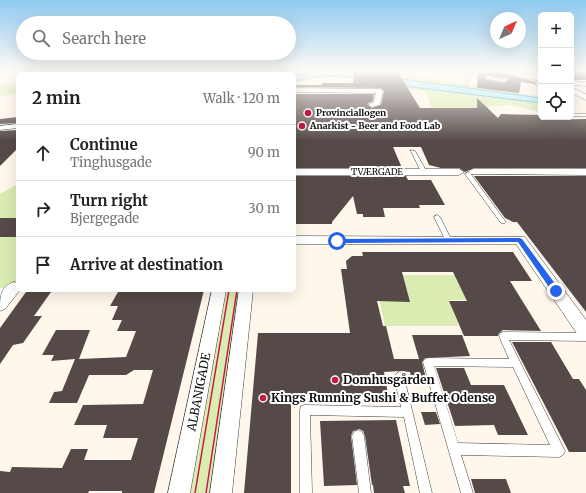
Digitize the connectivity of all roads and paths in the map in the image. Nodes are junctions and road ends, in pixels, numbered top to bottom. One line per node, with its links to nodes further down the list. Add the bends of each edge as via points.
1 (379, 94): 2 (street, via 377,103)
2 (372, 105)
3 (574, 115): 4 (lane)
4 (586, 115)
5 (16, 126): 6 (street)
6 (0, 128)
7 (413, 151): 9 (lane)
8 (296, 172): 9 (street, TVÆRGADE)
9 (424, 172): 11 (street, TVÆRGADE)
10 (586, 172): 11 (street, TVÆRGADE)
11 (467, 173): 13 (lane)
12 (438, 217): 15 (lane)
13 (503, 222)
14 (296, 240): 15 (street)
15 (449, 241): 20 (street, via 520,240)
16 (14, 287): 19 (street)
17 (219, 292): 27 (street, ALBANIGADE)
18 (246, 292): 28 (street)
19 (0, 305)
20 (586, 333)
21 (586, 337): 22 (lane, via 503,336)
22 (516, 363): 26 (lane, via 428,362); 26 (lane, via 559,451)
23 (399, 377): 24 (lane)
24 (408, 412): 29 (lane, via 305,410); 31 (lane)
25 (358, 436): 30 (lane)
26 (454, 449): 32 (lane)
27 (179, 493)
28 (221, 493)
29 (306, 493)
30 (365, 493)
31 (426, 493)
32 (467, 493)

